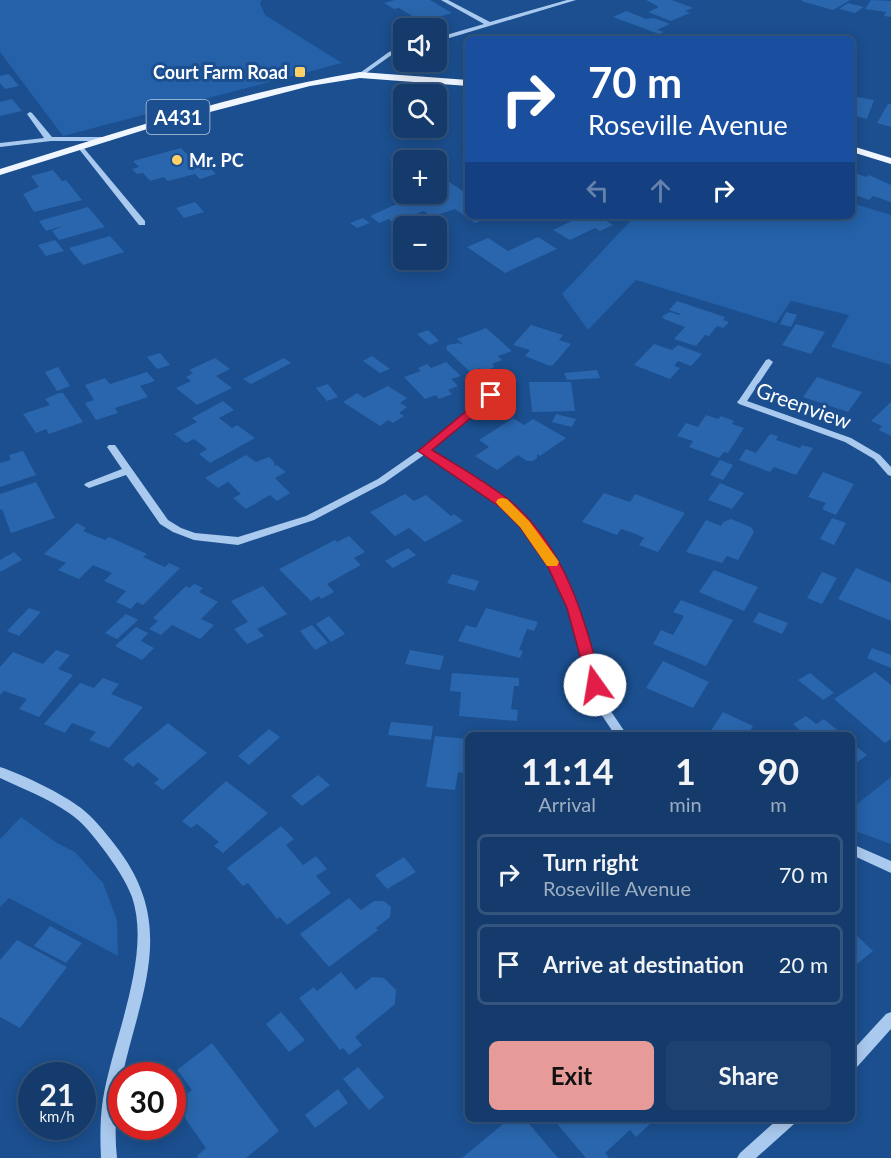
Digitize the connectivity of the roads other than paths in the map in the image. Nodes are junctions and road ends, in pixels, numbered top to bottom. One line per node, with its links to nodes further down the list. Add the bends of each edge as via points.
1 (444, 0): 3 (street)
2 (573, 0): 3 (street)
3 (489, 24): 4 (street)
4 (447, 37)
5 (393, 53): 6 (street)
6 (360, 75): 7 (main road, A431); 10 (main road, A431, via 279,90)
7 (465, 83)
8 (30, 114): 9 (street)
9 (51, 139): 10 (street); 11 (street)
10 (109, 139): 12 (main road, A431)
11 (0, 145)
12 (81, 148): 15 (main road, A431); 16 (street)
13 (855, 150): 14 (main road)
14 (891, 161)
15 (0, 172)
16 (142, 223)
17 (769, 362): 22 (street, Greenview, via 742,402 848,440 877,456)
18 (491, 395): 20 (street)
19 (112, 447): 21 (street)
20 (424, 451): 21 (street, via 381,481 310,518 238,541 194,536 164,522); 24 (street, via 505,504 525,524 554,565 574,608 599,702)
21 (127, 471): 23 (street)
22 (891, 473)
23 (89, 485)
24 (619, 732)
25 (0, 772): 31 (street, via 74,810 115,852 137,891 144,918 145,949 111,1091)
26 (855, 850): 27 (street)
27 (891, 867)
28 (891, 1019): 29 (street)
29 (855, 1059)
30 (786, 1122): 32 (street)
31 (109, 1158)
32 (745, 1158)

